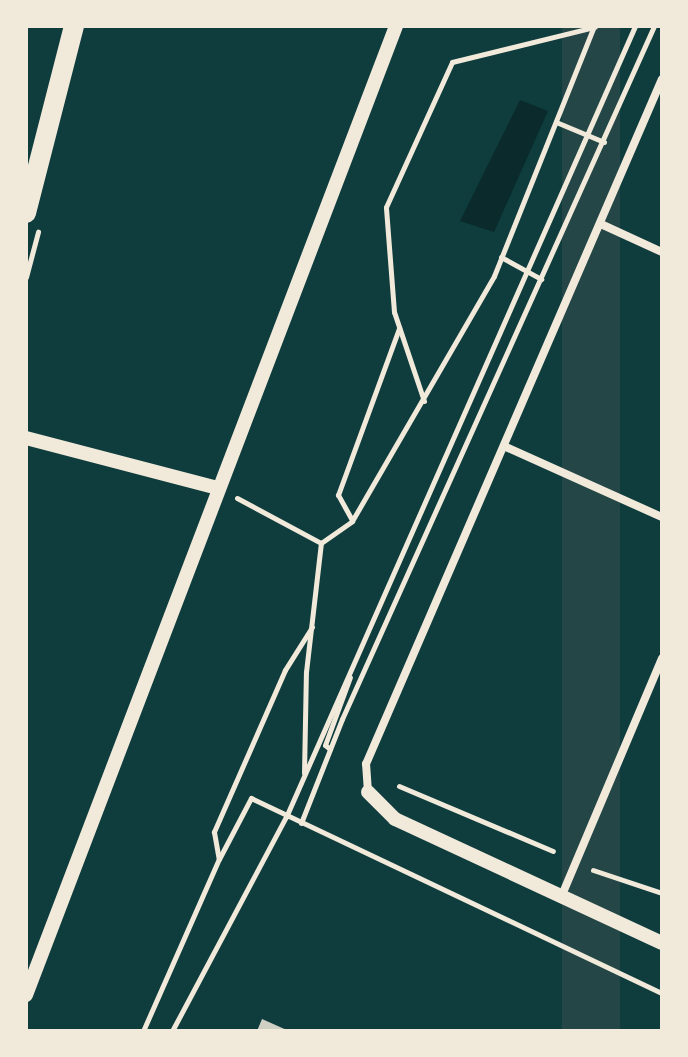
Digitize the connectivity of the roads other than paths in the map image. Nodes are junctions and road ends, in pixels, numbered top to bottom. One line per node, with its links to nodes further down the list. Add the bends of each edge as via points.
1 (74, 26): 4 (main road)
2 (396, 26): 9 (street)
3 (662, 79): 5 (street)
4 (26, 213)
5 (603, 225): 6 (street); 8 (street)
6 (662, 252)
7 (26, 438): 9 (street)
8 (506, 447): 10 (street); 12 (street, via 366,764)
9 (218, 488): 15 (street)
10 (662, 517)
11 (662, 658): 13 (street)
12 (368, 792): 13 (street, via 395,819)
13 (562, 895): 14 (street)
14 (662, 943)
15 (26, 995)

